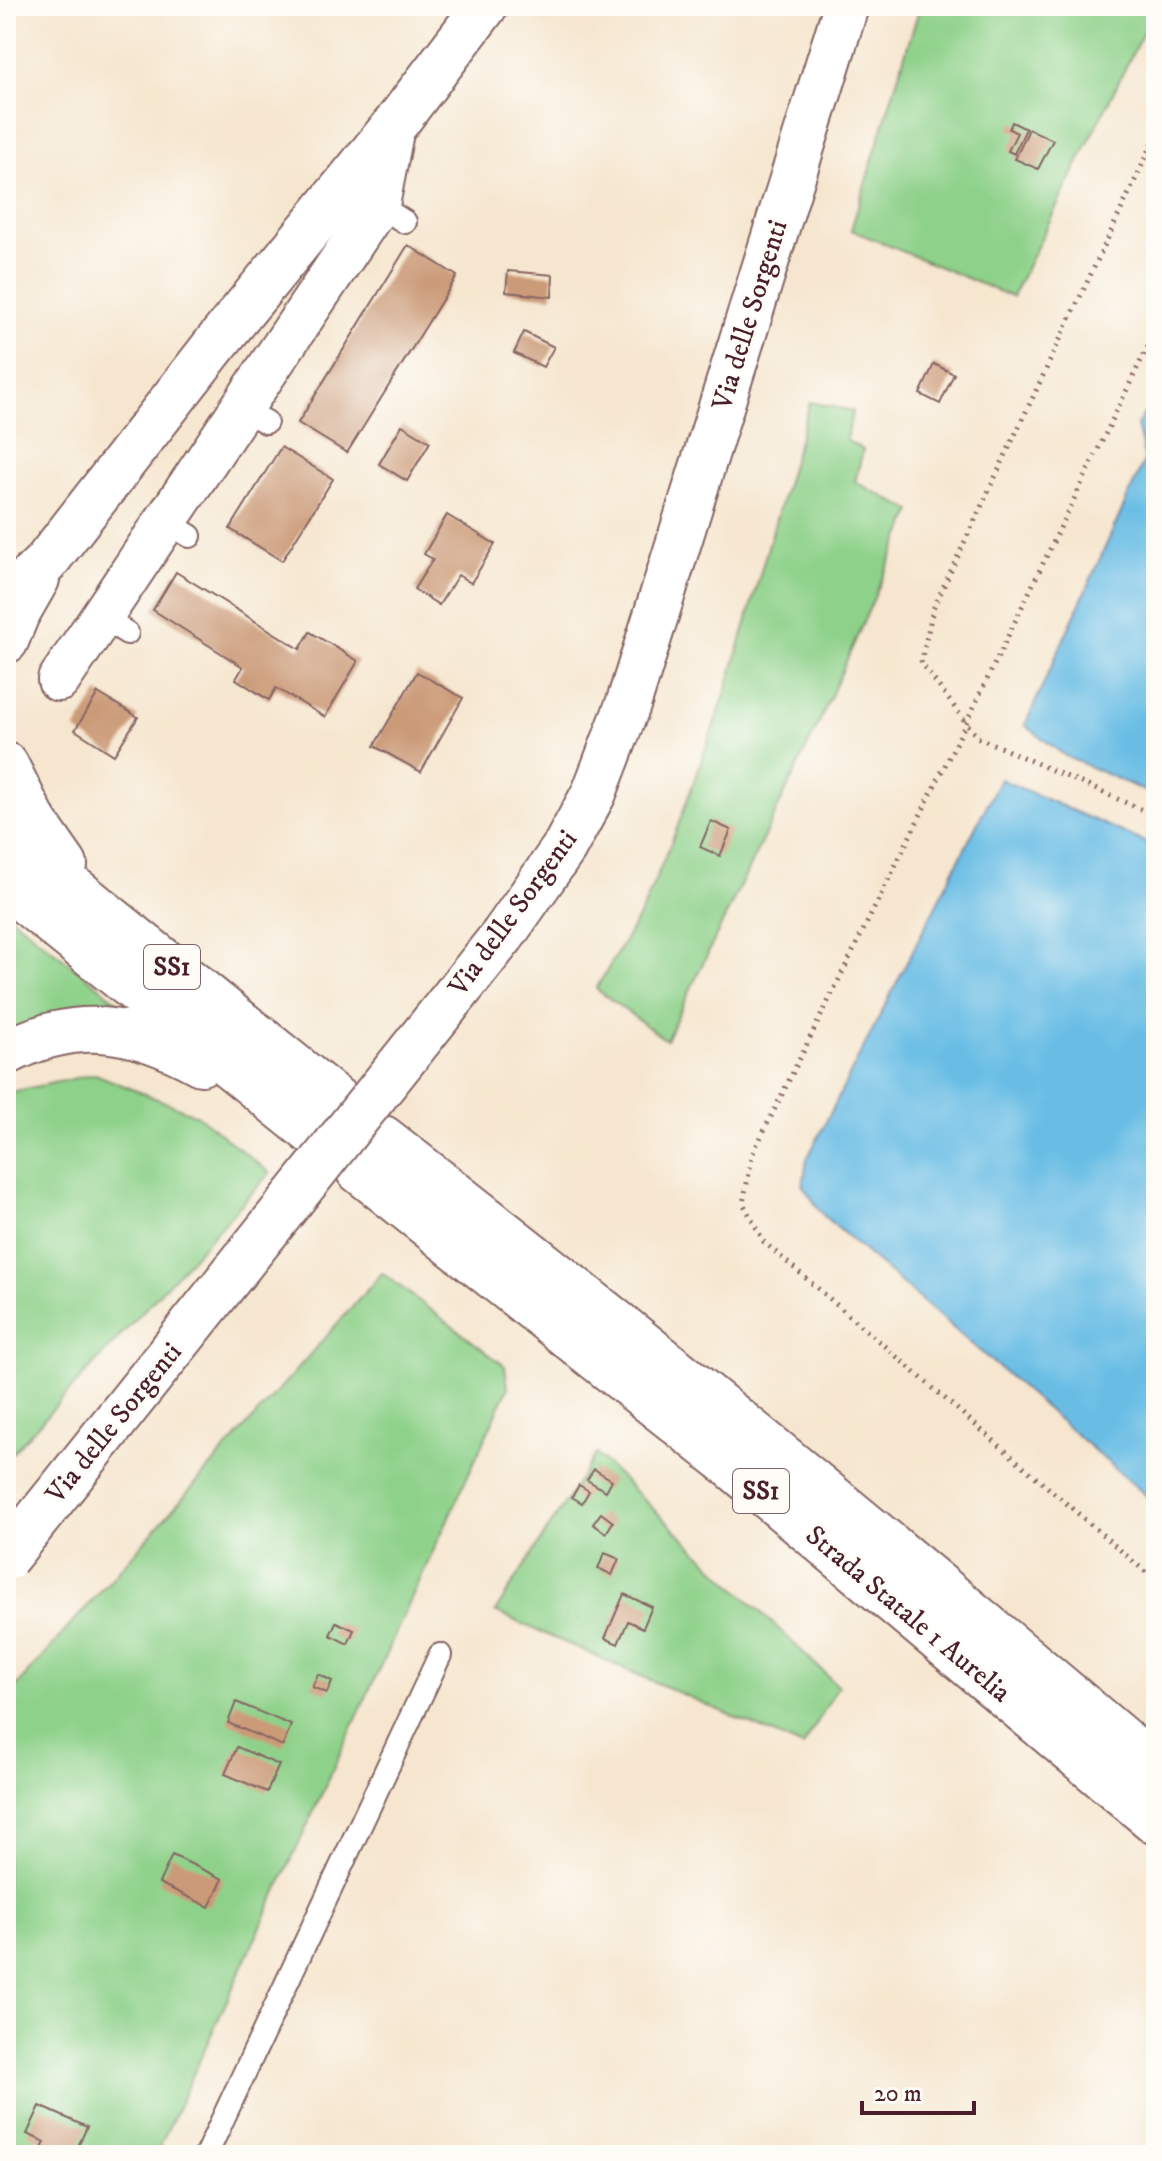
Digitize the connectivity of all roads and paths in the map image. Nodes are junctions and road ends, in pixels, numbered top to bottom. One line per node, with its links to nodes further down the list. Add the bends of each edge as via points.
1 (485, 6): 3 (main road)
2 (845, 8): 18 (main road, Via delle Sorgenti, bridge, via 629,702 594,793 564,848 503,935)
3 (393, 127): 6 (main road); 9 (street, via 391,214 114,625)
4 (1156, 136): 10 (path, via 933,609 921,663)
5 (1156, 344): 10 (path, via 1147,348)
6 (46, 562): 7 (main road); 8 (main road)
7 (6, 601)
8 (6, 641)
9 (59, 680)
10 (966, 723): 12 (path, via 977,737); 19 (path, via 753,1153 743,1203 764,1242)
11 (6, 765): 15 (main road, via 33,819)
12 (1156, 816)
13 (6, 834): 15 (main road, SS1)
14 (6, 886): 17 (main road, SS1)
15 (86, 898): 17 (main road, SS1, via 326,1117)
16 (6, 1053): 17 (main road, via 59,1032 102,1028 178,1050)
17 (281, 1107)
18 (6, 1558)
19 (1156, 1581)
20 (440, 1655): 23 (lane)
21 (1156, 1768): 22 (main road, Strada Statale 1 Aurelia / SS1, via 551,1268 371,1154 723,1459)
22 (1156, 1822)
23 (206, 2155)

